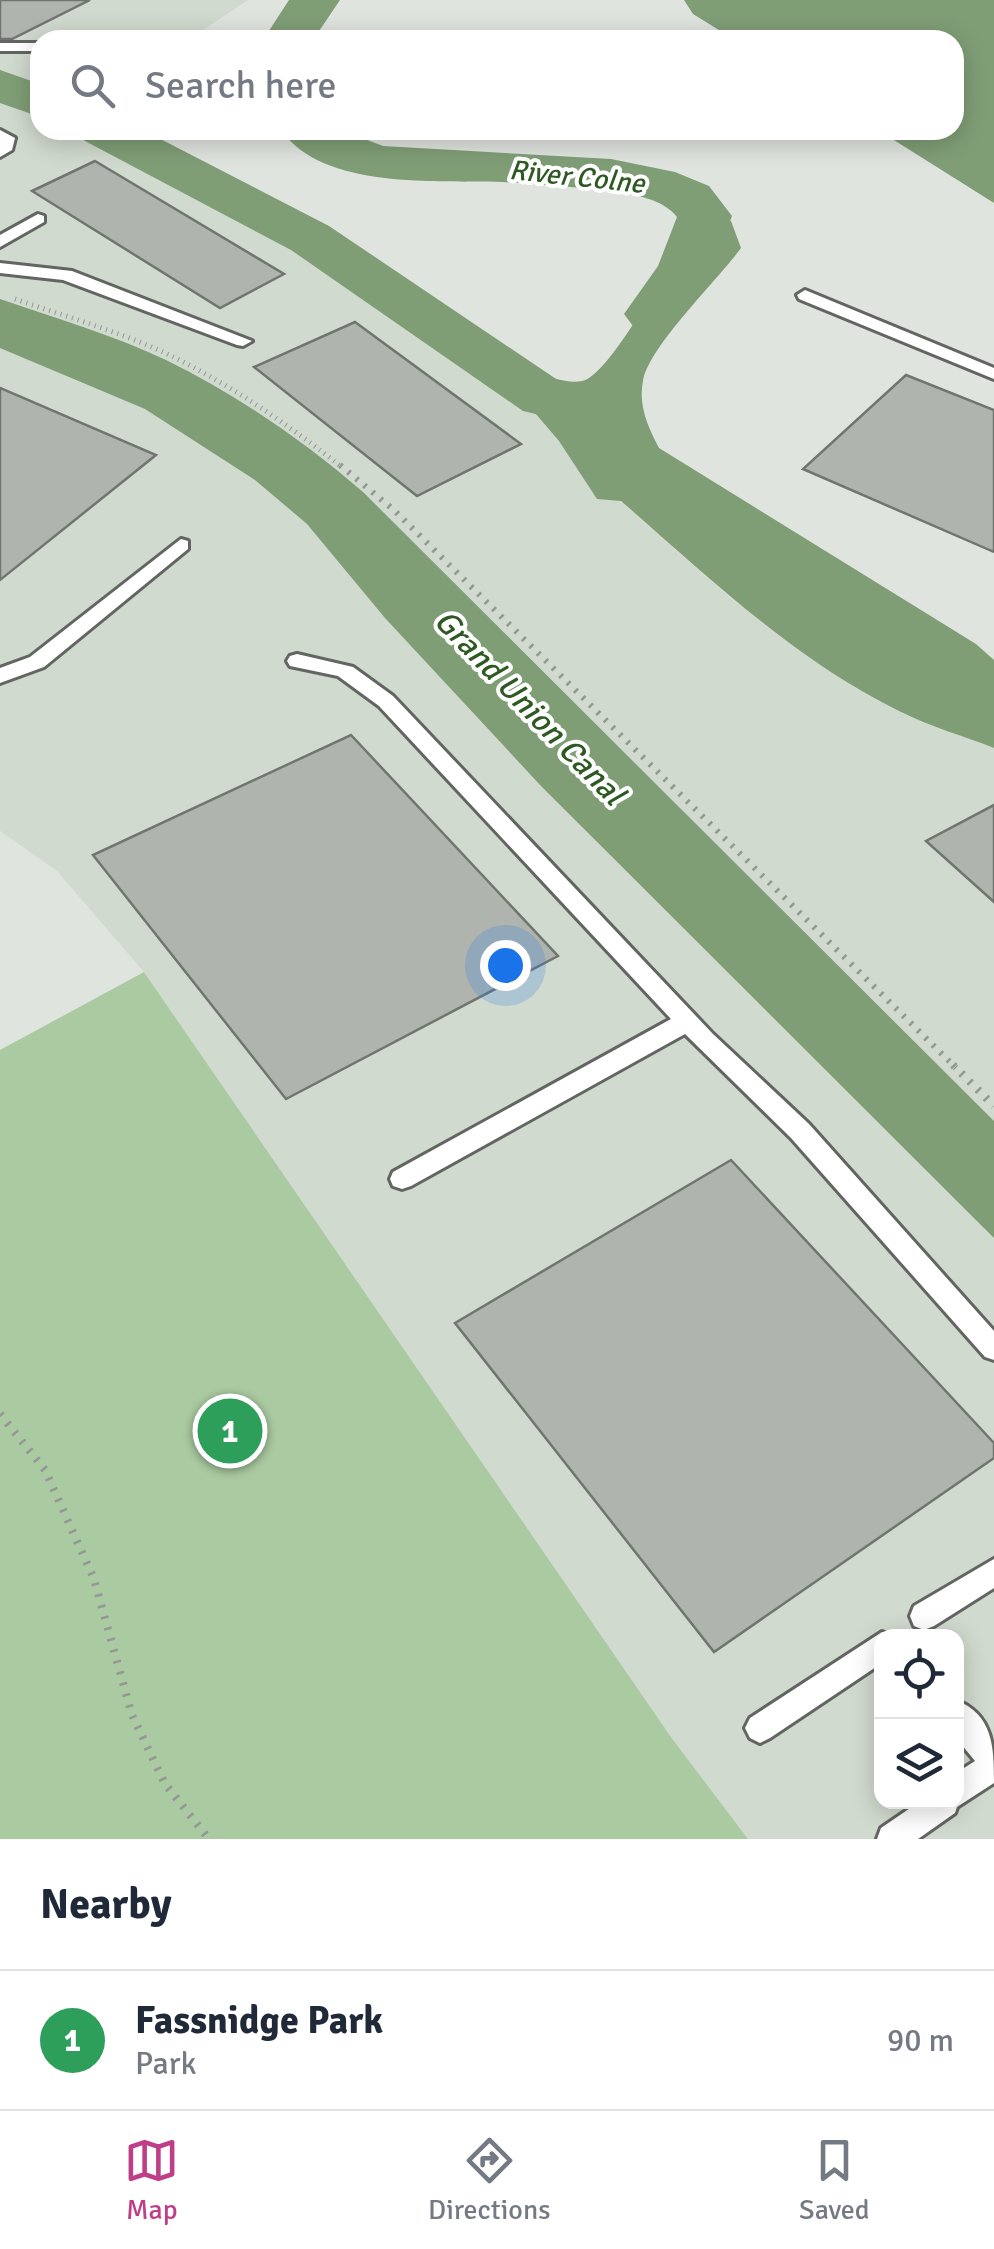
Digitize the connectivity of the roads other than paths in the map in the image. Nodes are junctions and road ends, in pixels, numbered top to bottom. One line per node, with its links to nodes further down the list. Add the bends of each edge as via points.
1 (30, 46): 2 (lane)
2 (0, 48)
3 (0, 134): 4 (lane, via 7,138)
4 (0, 152)
5 (38, 219): 6 (lane)
6 (0, 242)
7 (0, 268): 9 (lane, via 66,275)
8 (805, 295): 10 (lane)
9 (243, 341)
10 (994, 374)
11 (181, 545): 13 (lane, via 36,662)
12 (298, 661): 14 (lane, via 351,671 386,701)
13 (0, 676)
14 (688, 1022): 15 (lane); 16 (lane, via 800,1131)
15 (402, 1179)
16 (994, 1349)
17 (994, 1572): 18 (lane)
18 (924, 1616)
19 (874, 1651): 21 (lane)
20 (960, 1719): 22 (lane)
21 (760, 1728)
22 (994, 1763): 23 (lane)
23 (964, 1786)
24 (934, 1809): 25 (lane)
25 (892, 1839)

